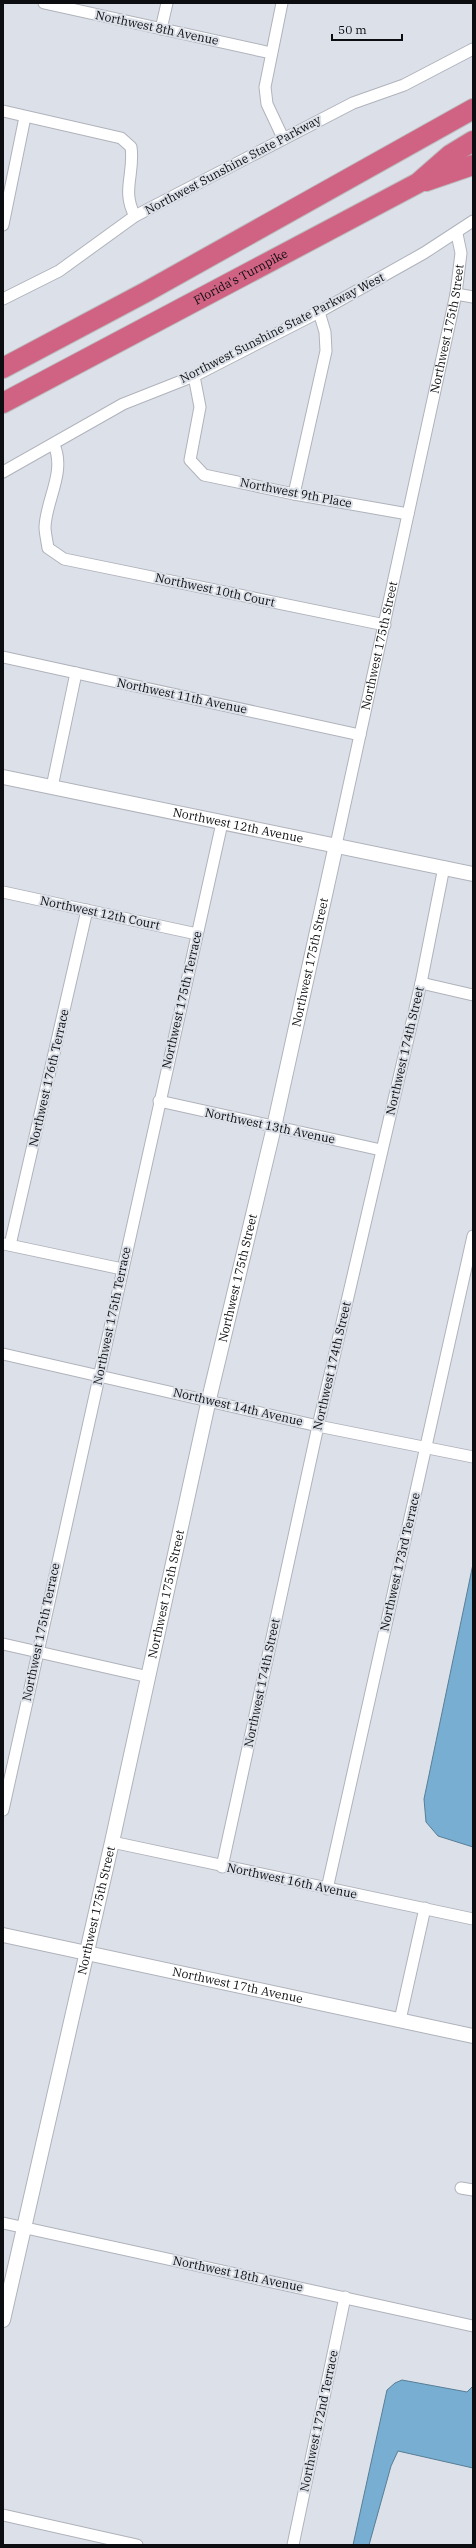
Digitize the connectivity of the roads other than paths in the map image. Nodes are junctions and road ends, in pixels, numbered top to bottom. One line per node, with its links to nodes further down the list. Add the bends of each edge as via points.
1 (167, 3): 4 (street)
2 (282, 3): 6 (street)
3 (49, 4): 4 (street, Northwest 8th Avenue)
4 (161, 30): 6 (street, Northwest 8th Avenue)
5 (473, 49): 10 (street, Northwest Sunshine State Parkway, via 404,85 353,104)
6 (270, 53): 10 (street, via 267,104)
7 (473, 109): 22 (highway, via 146,292)
8 (3, 111): 9 (street)
9 (25, 117): 14 (street, via 121,138 131,147 133,159 127,192 128,204); 16 (street)
10 (283, 138): 14 (street, Northwest Sunshine State Parkway)
11 (473, 141): 13 (highway, Florida's Turnpike, via 450,155)
12 (473, 165): 13 (highway)
13 (418, 183): 24 (highway, Florida's Turnpike)
14 (135, 216): 20 (street, Northwest Sunshine State Parkway, via 59,271)
15 (473, 221): 17 (street, Northwest Sunshine State Parkway West)
16 (3, 225)
17 (457, 234): 18 (street, Northwest 175th Street, via 460,253); 21 (street, Northwest Sunshine State Parkway West)
18 (456, 294): 19 (street); 28 (street, Northwest 175th Street)
19 (473, 298)
20 (3, 299)
21 (319, 312): 23 (street, Northwest Sunshine State Parkway West); 27 (street, via 325,332 326,351)
22 (3, 368)
23 (194, 376): 25 (street, Northwest Sunshine State Parkway West, via 123,404); 27 (street, Northwest 9th Place, via 200,407 190,460 204,475)
24 (3, 404)
25 (54, 445): 26 (street, Northwest Sunshine State Parkway West); 29 (street, Northwest 10th Court, via 58,454 58,468 45,527 48,548 64,559)
26 (3, 472)
27 (294, 494): 28 (street, Northwest 9th Place)
28 (408, 514): 29 (street, Northwest 175th Street)
29 (385, 625): 32 (street, Northwest 175th Street)
30 (3, 658): 31 (street, Northwest 11th Avenue)
31 (76, 673): 32 (street, Northwest 11th Avenue); 34 (street)
32 (360, 735): 36 (street, Northwest 175th Street)
33 (3, 776): 34 (street, Northwest 12th Avenue)
34 (52, 787): 35 (street, Northwest 12th Avenue)
35 (222, 823): 36 (street, Northwest 12th Avenue); 41 (street, Northwest 175th Terrace)
36 (336, 844): 37 (street, Northwest 12th Avenue); 45 (street, Northwest 175th Street)
37 (444, 867): 38 (street, Northwest 12th Avenue); 42 (street, Northwest 174th Street)
38 (473, 874)
39 (3, 892): 40 (street, Northwest 12th Court)
40 (87, 910): 41 (street, Northwest 12th Court); 48 (street, Northwest 176th Terrace)
41 (197, 934): 44 (street, Northwest 175th Terrace)
42 (421, 983): 43 (street); 46 (street, Northwest 174th Street)
43 (473, 995)
44 (159, 1101): 45 (street, Northwest 13th Avenue); 49 (street, Northwest 175th Terrace)
45 (274, 1127): 46 (street, Northwest 13th Avenue); 52 (street, Northwest 175th Street)
46 (381, 1150): 53 (street, Northwest 174th Street)
47 (473, 1236): 54 (street, Northwest 173rd Terrace)
48 (7, 1244): 49 (street)
49 (122, 1269): 51 (street, Northwest 175th Terrace)
50 (3, 1354): 51 (street, Northwest 14th Avenue)
51 (99, 1375): 52 (street, Northwest 14th Avenue); 57 (street, Northwest 175th Terrace)
52 (209, 1399): 53 (street, Northwest 14th Avenue); 58 (street, Northwest 175th Street)
53 (318, 1426): 54 (street, Northwest 14th Avenue); 61 (street, Northwest 174th Street)
54 (426, 1446): 55 (street, Northwest 14th Avenue); 62 (street, Northwest 173rd Terrace)
55 (473, 1457)
56 (3, 1644): 57 (street)
57 (37, 1652): 58 (street); 59 (street, Northwest 175th Terrace)
58 (148, 1677): 60 (street, Northwest 175th Street)
59 (3, 1810)
60 (112, 1842): 61 (street, Northwest 16th Avenue); 66 (street, Northwest 175th Street)
61 (222, 1867): 62 (street, Northwest 16th Avenue)
62 (327, 1889): 63 (street, Northwest 16th Avenue)
63 (425, 1908): 64 (street, Northwest 16th Avenue); 67 (street)
64 (473, 1919)
65 (3, 1935): 66 (street, Northwest 17th Avenue)
66 (87, 1954): 67 (street, Northwest 17th Avenue); 72 (street, Northwest 175th Street)
67 (400, 2020): 68 (street, Northwest 17th Avenue)
68 (473, 2036)
69 (461, 2188): 70 (street)
70 (473, 2190)
71 (3, 2223): 72 (street, Northwest 18th Avenue)
72 (24, 2228): 73 (street, Northwest 18th Avenue); 74 (street, Northwest 175th Street)
73 (345, 2296): 75 (street, Northwest 18th Avenue); 78 (street, Northwest 172nd Terrace)
74 (3, 2320)
75 (473, 2326)
76 (3, 2515): 77 (street)
77 (137, 2545)
78 (293, 2545)

